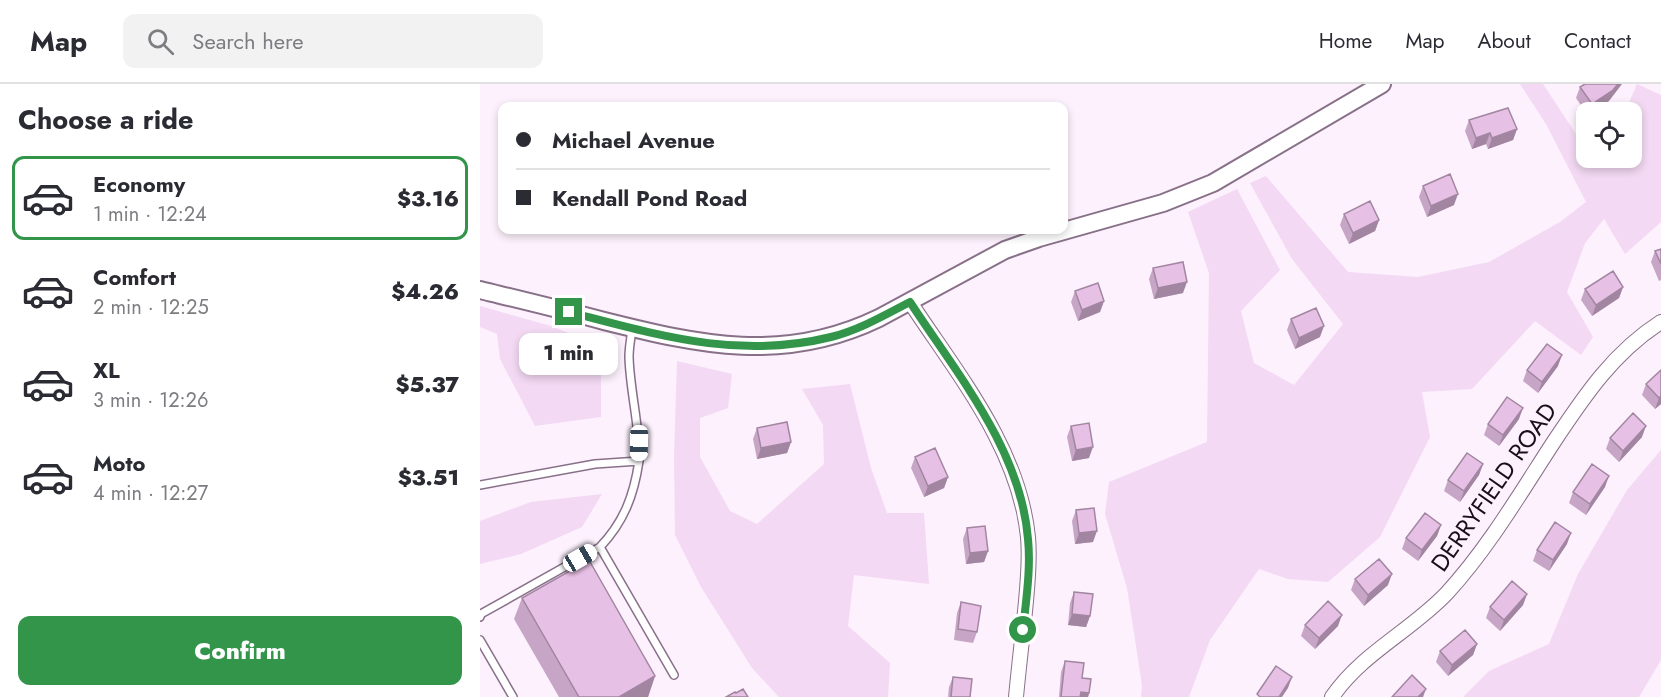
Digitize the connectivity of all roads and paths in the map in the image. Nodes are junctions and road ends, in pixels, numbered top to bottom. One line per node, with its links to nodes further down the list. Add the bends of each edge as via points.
1 (1382, 84): 2 (street, via 1213,183 1163,203)
2 (1068, 229)
3 (1054, 234): 5 (street, via 1005,250)
4 (480, 290): 7 (street)
5 (910, 302): 7 (street, via 832,337 772,346 712,345); 15 (street, via 998,439 1014,473 1028,538 1029,570)
6 (1661, 322): 16 (street, DERRYFIELD ROAD, via 1603,372 1492,536 1456,582 1430,609 1360,664)
7 (633, 328): 8 (lane, via 629,353)
8 (639, 461): 9 (lane, via 595,464); 10 (lane, via 630,503)
9 (480, 485)
10 (600, 547): 11 (lane); 13 (lane)
11 (480, 617)
12 (480, 640): 14 (lane)
13 (674, 675)
14 (513, 697)
15 (1016, 697)
16 (1332, 697)

